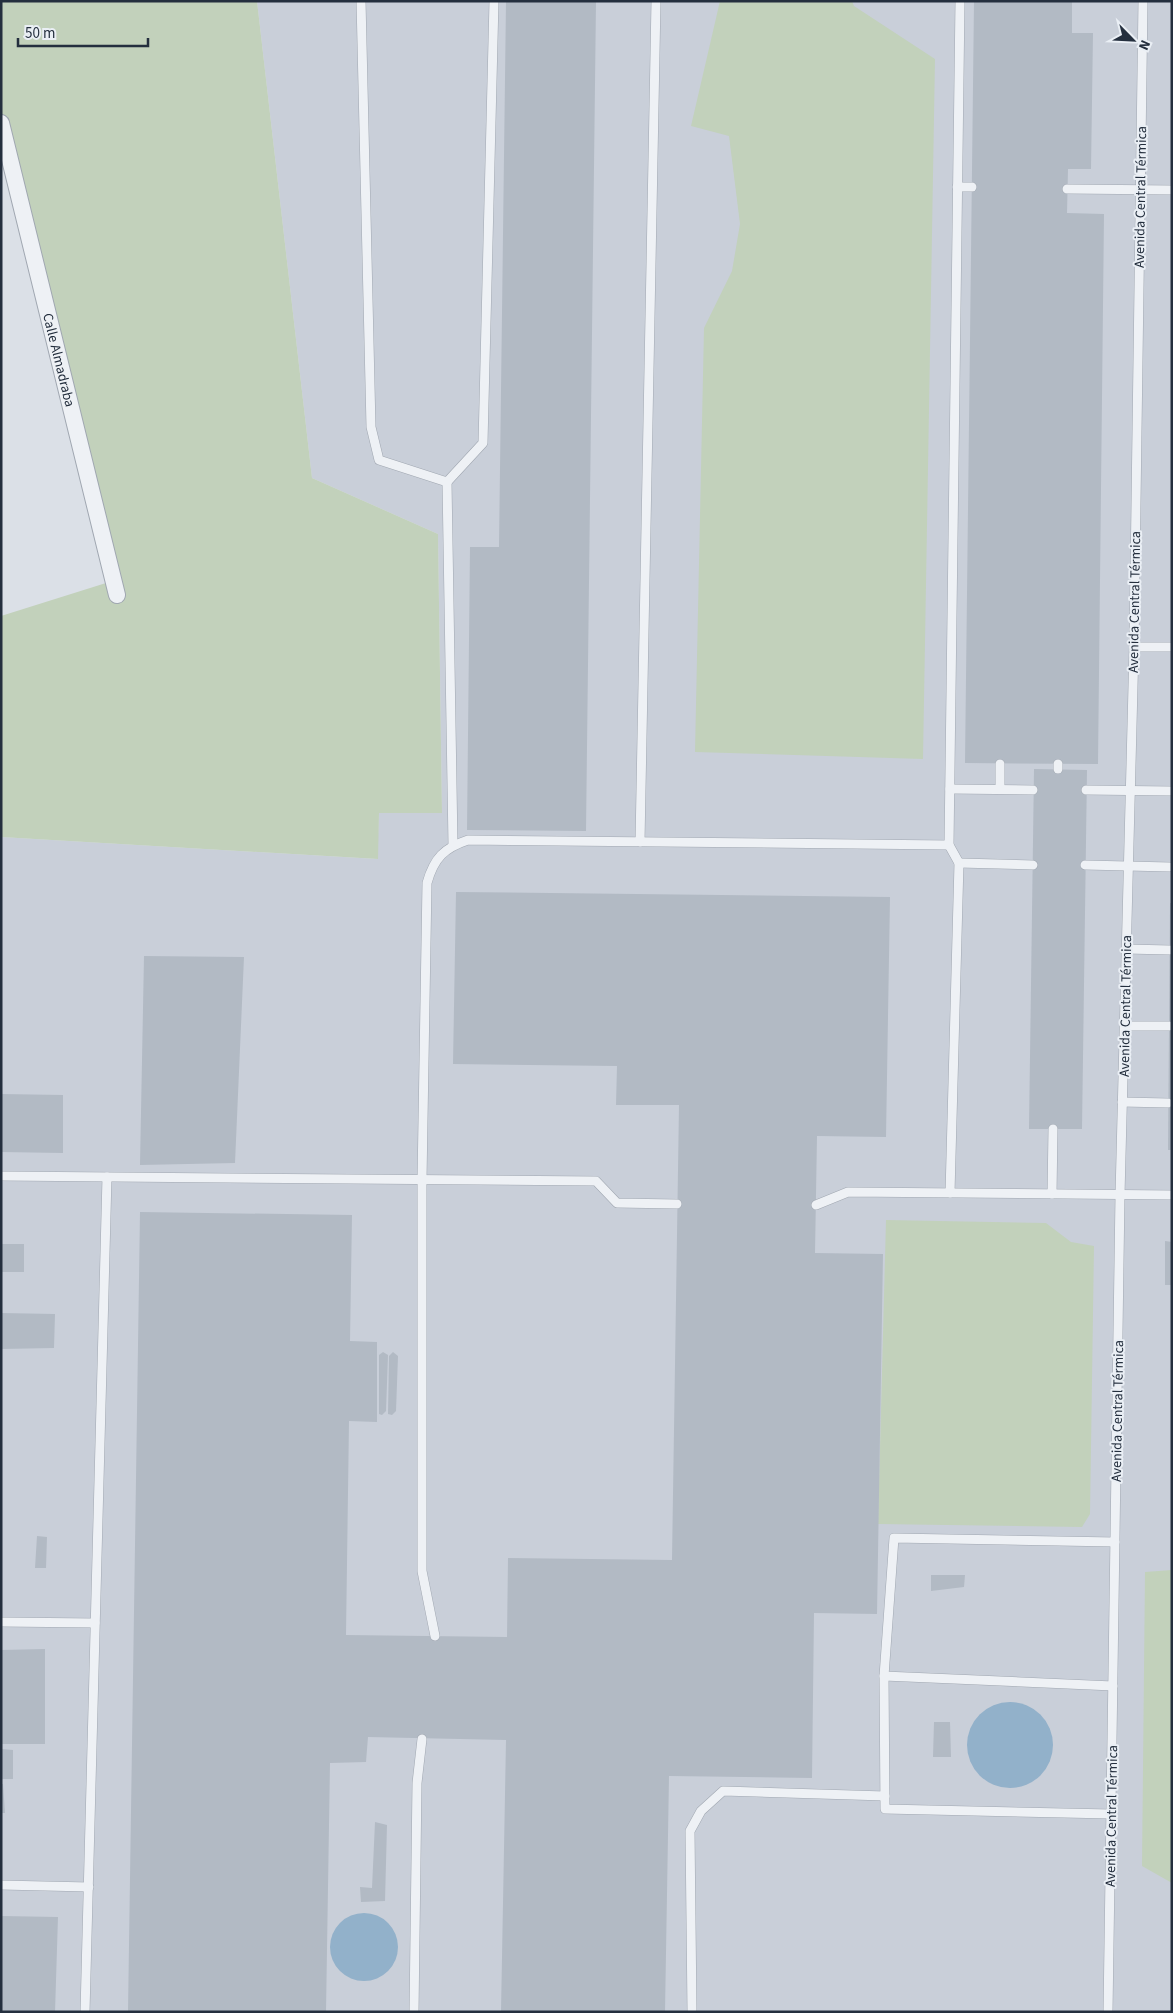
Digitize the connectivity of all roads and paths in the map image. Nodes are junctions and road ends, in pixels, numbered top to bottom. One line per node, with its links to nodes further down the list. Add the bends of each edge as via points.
1 (361, 1): 12 (lane, via 371,427 379,460)
2 (494, 1): 12 (lane, via 483,443)
3 (656, 1): 23 (lane)
4 (960, 1): 7 (lane)
5 (1143, 1): 10 (lane, Avenida Central Térmica)
6 (1, 123): 13 (street, Calle Almadraba)
7 (958, 186): 8 (lane); 17 (lane)
8 (972, 187)
9 (1068, 188): 10 (lane)
10 (1140, 190): 11 (lane); 14 (lane, Avenida Central Térmica)
11 (1172, 190)
12 (447, 482): 24 (lane)
13 (117, 595)
14 (1134, 646): 15 (lane); 21 (lane, Avenida Central Térmica)
15 (1172, 647)
16 (1000, 764): 18 (lane)
17 (950, 789): 18 (lane); 25 (lane)
18 (1000, 789): 19 (lane)
19 (1034, 790)
20 (1086, 790): 21 (lane)
21 (1131, 791): 22 (lane); 29 (lane, Avenida Central Térmica)
22 (1171, 791)
23 (640, 842): 24 (lane, via 468,840); 25 (lane)
24 (453, 845): 40 (lane, via 441,854 427,882)
25 (949, 845): 26 (lane)
26 (959, 863): 27 (lane); 41 (lane)
27 (1032, 864)
28 (1085, 865): 29 (lane)
29 (1128, 866): 30 (lane); 31 (lane, Avenida Central Térmica)
30 (1170, 867)
31 (1126, 949): 32 (lane); 33 (lane, Avenida Central Térmica)
32 (1170, 950)
33 (1124, 1026): 34 (lane); 35 (lane, Avenida Central Térmica)
34 (1169, 1026)
35 (1122, 1102): 36 (lane); 43 (lane, Avenida Central Térmica)
36 (1168, 1103)
37 (1053, 1129): 42 (lane)
38 (1, 1176): 39 (lane)
39 (107, 1177): 40 (lane); 49 (lane)
40 (422, 1180): 45 (lane, via 596,1181 617,1203); 50 (lane, via 422,1571)
41 (950, 1194): 42 (lane); 46 (lane, via 848,1192)
42 (1052, 1194): 43 (lane)
43 (1120, 1195): 44 (lane); 47 (lane, Avenida Central Térmica)
44 (1172, 1195)
45 (678, 1204)
46 (816, 1205)
47 (1115, 1542): 51 (lane, via 894,1538); 52 (lane, Avenida Central Térmica)
48 (1, 1622): 49 (lane)
49 (96, 1623): 57 (lane)
50 (435, 1636)
51 (884, 1676): 52 (lane); 54 (lane)
52 (1113, 1686): 55 (lane, Avenida Central Térmica)
53 (422, 1740): 59 (lane, via 417,1783)
54 (885, 1796): 55 (lane, via 885,1809); 60 (lane, via 723,1790 701,1811 690,1831)
55 (1111, 1814): 61 (lane, Avenida Central Térmica)
56 (1, 1885): 57 (lane)
57 (89, 1887): 58 (lane)
58 (85, 2012)
59 (414, 2012)
60 (692, 2012)
61 (1108, 2012)

